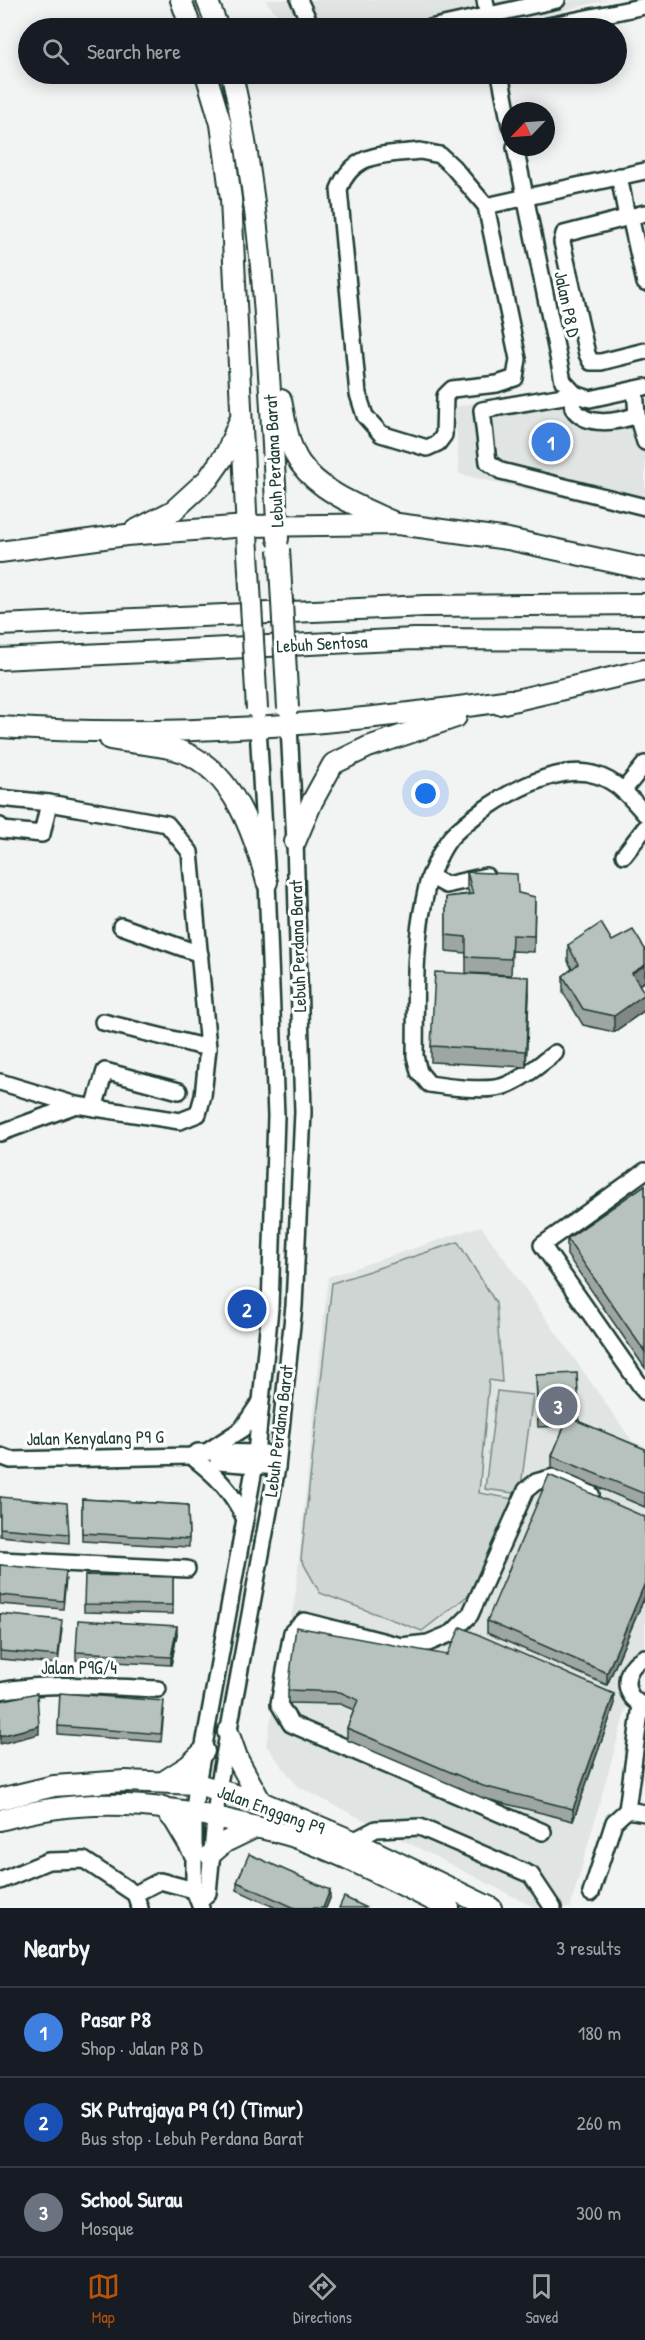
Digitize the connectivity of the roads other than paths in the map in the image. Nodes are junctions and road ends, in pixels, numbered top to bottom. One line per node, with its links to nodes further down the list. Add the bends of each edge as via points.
1 (181, 0): 7 (main road)
2 (207, 0): 8 (main road)
3 (298, 0): 9 (street)
4 (557, 0): 6 (street)
5 (645, 6): 10 (street)
6 (488, 15)
7 (187, 18)
8 (214, 18)
9 (307, 18)
10 (587, 18)
11 (209, 84): 27 (main road, Lebuh Perdana Barat, via 221,124 231,199)
12 (234, 84): 22 (main road, Lebuh Perdana Barat, via 255,204)
13 (502, 84): 14 (street)
14 (505, 102)
15 (516, 156): 18 (street, Jalan P8 D)
16 (645, 171): 17 (street)
17 (619, 176): 18 (street); 20 (street)
18 (525, 197): 19 (street); 25 (street, Jalan P8 D, via 563,381)
19 (486, 206): 19 (street, via 518,359 515,378 453,389 444,396 444,435 438,444 427,448 381,434 364,416 358,394 339,189 345,175 360,160 420,151 440,155)
20 (634, 215): 21 (street); 23 (street, via 564,234 562,242 591,362)
21 (645, 283)
22 (267, 327): 30 (main road, via 287,430 300,463 319,482 356,506); 31 (main road, Lebuh Perdana Barat)
23 (645, 351)
24 (640, 388): 25 (street, via 590,399); 26 (street)
25 (575, 394): 26 (street, Jalan P8 D, via 573,408 584,418 609,422); 29 (street, via 482,410 488,462 501,471)
26 (637, 415): 28 (street)
27 (241, 417): 32 (main road, Lebuh Perdana Barat); 33 (main road, via 227,452 208,479 173,511)
28 (645, 442)
29 (645, 507)
30 (398, 524): 31 (main road); 35 (main road, via 508,538)
31 (277, 525): 32 (main road); 42 (main road, Lebuh Perdana Barat, bridge)
32 (247, 526): 33 (main road); 43 (main road, Lebuh Perdana Barat, bridge)
33 (126, 535): 34 (main road)
34 (0, 552)
35 (645, 569)
36 (645, 604): 37 (main road, Lebuh Sentosa, via 425,606)
37 (0, 625)
38 (645, 640): 39 (main road, Lebuh Sentosa, via 415,639)
39 (0, 659)
40 (645, 670): 41 (main road)
41 (511, 700): 42 (main road, via 391,717); 53 (main road, via 368,747 333,765)
42 (289, 717): 43 (main road); 53 (street, Lebuh Perdana Barat)
43 (257, 718): 45 (main road); 57 (street, Lebuh Perdana Barat)
44 (0, 727): 45 (main road)
45 (61, 731): 57 (main road, via 182,752 212,770 247,821)
46 (645, 764): 47 (street)
47 (623, 790): 50 (street); 55 (street, via 594,774 567,772 529,784 490,804 451,836)
48 (0, 798): 49 (street)
49 (49, 803): 51 (street, via 42,834 3,830); 59 (street, via 167,824 190,852)
50 (645, 814)
51 (0, 826)
52 (645, 828): 54 (street)
53 (296, 842): 74 (street, Lebuh Perdana Barat, via 303,1112 294,1306)
54 (624, 855)
55 (430, 876): 56 (street, via 446,885 487,876); 62 (street, via 418,929 414,1056 419,1072 429,1084 452,1088 501,1087)
56 (499, 878)
57 (267, 882): 70 (street, Lebuh Perdana Barat, via 276,1116 270,1308)
58 (121, 926): 59 (street)
59 (200, 954): 61 (street)
60 (103, 1022): 61 (street)
61 (208, 1048): 66 (street, via 198,1114 180,1121)
62 (555, 1053)
63 (0, 1082): 65 (street)
64 (179, 1091): 66 (street, via 105,1071)
65 (76, 1105): 66 (street); 67 (street)
66 (94, 1108)
67 (0, 1133)
68 (645, 1171): 69 (street, via 542,1245)
69 (645, 1392)
70 (261, 1399): 72 (street, via 242,1429); 73 (street, Lebuh Perdana Barat)
71 (0, 1456): 72 (street, Jalan Kenyalang P9 G, via 11,1460)
72 (198, 1456): 73 (street, Jalan Kenyalang P9 G); 76 (street, via 224,1483)
73 (256, 1458): 74 (street, Jalan Kenyalang P9 G); 76 (street, Lebuh Perdana Barat)
74 (278, 1460): 83 (street, Lebuh Perdana Barat)
75 (605, 1501): 97 (street, via 554,1477 526,1490 470,1616 452,1633 436,1640 401,1646 304,1622 292,1632 279,1704 291,1724)
76 (245, 1519): 84 (street, Lebuh Perdana Barat)
77 (0, 1560): 78 (street)
78 (187, 1569)
79 (645, 1657): 82 (street, via 636,1661 627,1676 629,1693)
80 (158, 1689): 81 (street, Jalan P9G/4, via 69,1686)
81 (0, 1691)
82 (643, 1705): 91 (street)
83 (228, 1732): 87 (street, Lebuh Perdana Barat); 89 (main road)
84 (204, 1751): 85 (main road); 86 (street, Lebuh Perdana Barat)
85 (163, 1782): 86 (main road, Jalan Enggang P9); 88 (main road, Jalan Enggang P9, via 54,1786)
86 (197, 1784): 87 (main road, Jalan Enggang P9); 92 (street, Lebuh Perdana Barat)
87 (218, 1789): 89 (main road, Jalan Enggang P9); 94 (street, Lebuh Perdana Barat)
88 (0, 1799)
89 (261, 1802): 98 (main road, Jalan Enggang P9)
90 (163, 1807): 92 (main road, Jalan Enggang P9); 95 (main road, Jalan Enggang P9, via 77,1804); 99 (main road)
91 (627, 1810): 93 (street); 101 (street, via 614,1822)
92 (194, 1811): 94 (main road, Jalan Enggang P9); 99 (street, Lebuh Perdana Barat)
93 (645, 1813)
94 (214, 1816): 96 (main road, Jalan Enggang P9); 99 (street, Lebuh Perdana Barat)
95 (0, 1820)
96 (256, 1827): 99 (main road); 104 (main road, Jalan Enggang P9, via 299,1838)
97 (543, 1832)
98 (353, 1841): 105 (main road, Jalan Enggang P9); 106 (street, via 376,1828 420,1827 531,1875)
99 (202, 1854): 102 (street)
100 (0, 1881): 103 (street, via 48,1861 84,1860)
101 (591, 1893)
102 (198, 1899): 103 (street, via 160,1881)
103 (138, 1901)
104 (449, 1908)
105 (491, 1908)
106 (553, 1908)

